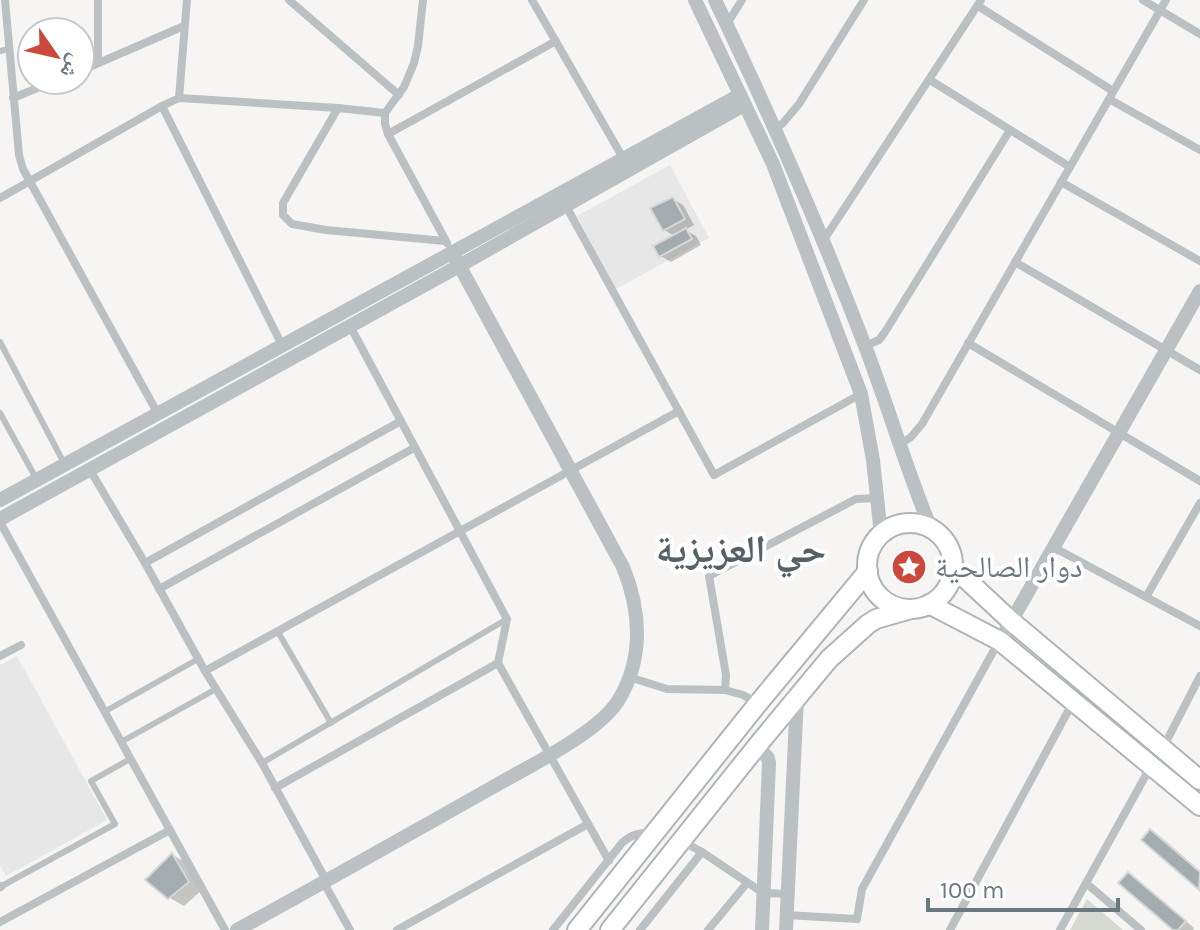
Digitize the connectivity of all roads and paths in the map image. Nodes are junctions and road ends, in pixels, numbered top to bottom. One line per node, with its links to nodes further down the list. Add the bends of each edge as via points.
1 (5, 0): 19 (street)
2 (98, 0): 20 (street)
3 (187, 0): 16 (street)
4 (289, 0): 22 (street)
5 (423, 0): 22 (street, via 414,63)
6 (532, 0): 18 (street)
7 (695, 0): 27 (street)
8 (715, 0): 15 (street)
9 (742, 0): 15 (street)
10 (864, 0): 31 (street, via 799,104)
11 (1143, 0): 14 (street)
12 (1166, 0): 14 (street)
13 (980, 3): 21 (street); 23 (street)
14 (1160, 10): 17 (street); 23 (street)
15 (727, 24): 31 (street)
16 (184, 26): 20 (street); 26 (street)
17 (1200, 34)
18 (556, 41): 33 (street); 35 (street)
19 (4, 50): 25 (street)
20 (98, 63)
21 (930, 80): 32 (street); 41 (street)
22 (399, 95): 30 (street)
23 (1111, 95): 34 (street); 36 (street)
24 (18, 96): 25 (street)
25 (13, 98): 37 (street, via 19,155)
26 (179, 98): 28 (street); 29 (street)
27 (742, 100): 35 (street); 40 (street); 53 (street, via 773,164)
28 (162, 106): 37 (street); 49 (street)
29 (338, 108): 30 (street); 42 (street, via 283,203 285,218 292,224)
30 (385, 113): 33 (street)
31 (775, 129): 41 (street)
32 (1010, 130): 36 (street); 50 (street, via 885,332)
33 (388, 134): 42 (street)
34 (1200, 150)
35 (623, 158): 42 (street)
36 (1070, 167): 38 (street)
37 (28, 182): 39 (street); 56 (street)
38 (1061, 182): 43 (street); 44 (street)
39 (0, 198)
40 (566, 206): 42 (street); 54 (street)
41 (823, 242): 50 (street)
42 (452, 253): 46 (street); 49 (street); 63 (street)
43 (1200, 261)
44 (1015, 262): 48 (street); 51 (street)
45 (1200, 291): 51 (street)
46 (350, 326): 57 (street); 62 (street)
47 (0, 342): 61 (lane)
48 (968, 343): 58 (street); 59 (street, via 922,424)
49 (282, 345): 56 (street)
50 (865, 346): 59 (street)
51 (1166, 350): 52 (street); 58 (street)
52 (1200, 370)
53 (861, 394): 54 (street, via 714,475); 66 (street)
54 (679, 411): 63 (street)
55 (0, 413): 64 (lane)
56 (158, 414): 61 (street)
57 (401, 421): 60 (street); 74 (street)
58 (1119, 433): 65 (street); 73 (street)
59 (899, 445): 70 (street)
60 (414, 448): 71 (street); 77 (street)
61 (65, 465): 64 (street)
62 (90, 470): 69 (street); 74 (street)
63 (572, 471): 71 (street); 91 (street, via 631,585 638,636)
64 (37, 480): 67 (street)
65 (1200, 481)
66 (878, 498): 72 (street); 93 (street, via 856,499 709,576)
67 (0, 500)
68 (1200, 503): 78 (street)
69 (0, 521): 97 (street)
70 (931, 529): 72 (main road, via 905,524); 75 (main road, via 947,544)
71 (460, 533): 80 (street); 83 (street)
72 (881, 535): 76 (main road, via 870,552)
73 (1053, 547): 78 (street); 81 (street)
74 (145, 563): 77 (street)
75 (953, 567): 79 (main road, via 946,589); 81 (main road)
76 (868, 571): 79 (main road, via 873,588 885,601 902,608); 96 (main road)
77 (159, 589): 87 (street)
78 (1146, 597): 82 (street)
79 (920, 607): 84 (main road); 94 (main road, via 876,619 856,632)
80 (507, 619): 88 (street); 98 (lane)
81 (1011, 621): 84 (street); 101 (main road)
82 (1200, 626)
83 (278, 632): 89 (street); 98 (lane)
84 (1000, 641): 95 (main road); 122 (street, via 862,889 857,919)
85 (21, 645): 86 (street)
86 (0, 656)
87 (198, 659): 89 (street); 97 (lane)
88 (498, 663): 102 (street); 107 (street)
89 (205, 671): 92 (street)
90 (1200, 676): 101 (street)
91 (629, 677): 93 (street, via 667,689); 102 (street, via 607,714)
92 (216, 689): 99 (lane); 104 (street)
93 (725, 690): 96 (street)
94 (797, 697): 100 (main road); 120 (street)
95 (1074, 701): 105 (main road); 133 (street)
96 (758, 703): 111 (main road)
97 (104, 712): 99 (street)
98 (331, 723): 104 (lane)
99 (121, 742): 103 (street)
100 (757, 746): 112 (main road); 119 (street, via 769,763)
101 (1163, 749): 106 (main road)
102 (549, 754): 109 (street); 115 (street)
103 (130, 759): 110 (street); 118 (lane, via 91,781 115,824)
104 (262, 763): 107 (street)
105 (1151, 766): 108 (main road); 117 (street)
106 (1200, 780)
107 (275, 788): 115 (street)
108 (1200, 806)
109 (588, 824): 114 (street); 126 (street)
110 (170, 830): 121 (street); 123 (street)
111 (655, 832): 114 (street, via 630,836); 128 (main road)
112 (681, 841): 113 (street); 129 (main road)
113 (702, 852): 116 (street); 130 (street)
114 (609, 861): 127 (street)
115 (326, 882): 124 (street); 125 (street)
116 (747, 883): 119 (street); 131 (street)
117 (1086, 883): 134 (street); 135 (street)
118 (0, 887)
119 (763, 893): 120 (street); 132 (street)
120 (788, 894): 122 (street)
121 (0, 922)
122 (786, 922)
123 (225, 930)
124 (237, 930)
125 (350, 930)
126 (397, 930)
127 (553, 930)
128 (577, 930)
129 (610, 930)
130 (640, 930)
131 (708, 930)
132 (762, 930)
133 (950, 930)
134 (1060, 930)
135 (1141, 930)

